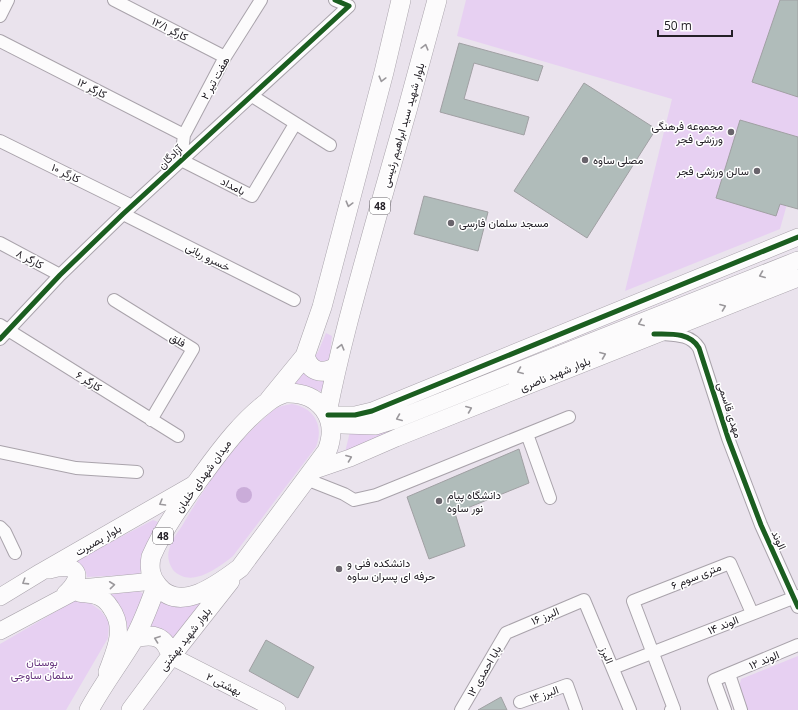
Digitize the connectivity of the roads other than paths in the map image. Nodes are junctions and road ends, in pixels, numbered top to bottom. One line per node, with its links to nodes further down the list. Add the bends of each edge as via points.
1 (8, 0): 7 (street)
2 (114, 0): 9 (street, کارگر ۱۲/۱)
3 (261, 0): 9 (street, هفت تیر ۲)
4 (335, 0): 10 (street, آزادگان, via 349,6)
5 (401, 0): 27 (main road, 48, one-way to 27, via 322,307)
6 (437, 0): 28 (main road, بلوار شهید سید ابراهیم رئیسی / 48, one-way to 6)
7 (0, 16)
8 (0, 41): 12 (street, کارگر ۱۲)
9 (225, 57): 12 (street, هفت تیر ۲)
10 (252, 96): 11 (street); 15 (street, آزادگان)
11 (295, 124): 14 (street); 15 (street, بامداد, via 252,196)
12 (184, 135): 15 (street, هفت تیر ۲)
13 (0, 141): 16 (street, کارگر ۱۰)
14 (330, 145)
15 (181, 160): 16 (street, آزادگان)
16 (132, 206): 17 (street, آزادگان)
17 (123, 214): 21 (street, آزادگان); 24 (street, خسرو ربانی)
18 (798, 237): 31 (main road, via 372,411)
19 (0, 243): 21 (street, کارگر ۸)
20 (798, 260): 31 (main road, بلوار شهید ناصری, one-way to 31, via 392,421 376,426)
21 (60, 275): 25 (street, آزادگان)
22 (798, 278): 26 (main road, بلوار شهید ناصری, one-way to 22)
23 (114, 300): 32 (street, فلق, via 193,349)
24 (294, 300)
25 (2, 331): 32 (street, کارگر ۶)
26 (654, 334): 37 (main road, بلوار شهید ناصری, one-way to 26); 40 (street, مهدی قاسمی, via 677,335 690,339 699,348 728,438)
27 (305, 356): 28 (main road, via 315,370 329,371); 29 (main road, 48)
28 (336, 367): 31 (main road, بلوار شهید سید ابراهیم رئیسی / 48)
29 (269, 400): 31 (main road, میدان شهدای خلبان / 48, via 285,393 303,394 318,403); 38 (main road, میدان شهدای خلبان / 48, via 241,426)
30 (569, 417): 33 (street)
31 (329, 418): 37 (main road, 48, via 332,434 327,451)
32 (151, 420): 34 (street, کارگر ۶)
33 (527, 434): 37 (street, via 376,494 354,500); 39 (street)
34 (178, 436)
35 (0, 452): 36 (street, via 76,468)
36 (137, 472)
37 (309, 475): 43 (main road, 48)
38 (196, 483): 44 (main road, بلوار بصیرت, one-way to 44); 45 (main road, میدان شهدای خلبان / 48, via 151,557 151,573)
39 (550, 498)
40 (761, 525): 49 (street, الوند)
41 (0, 527): 42 (street)
42 (15, 553)
43 (240, 568): 45 (main road, 48, via 205,591 189,597 165,593); 56 (main road, بلوار شهید بهشتی / 48)
44 (41, 572): 46 (main road, via 65,566 76,572 76,581); 47 (main road, بلوار بصیرت, one-way to 47)
45 (155, 583): 46 (main road, one-way to 45, via 81,588); 53 (main road, via 143,621)
46 (66, 595): 51 (main road); 59 (main road, via 98,597 118,616 120,628 116,647)
47 (0, 597)
48 (584, 600): 52 (street, البرز ۱۶); 57 (street, البرز)
49 (797, 600): 50 (street, الوند ۱۴)
50 (752, 614): 55 (street, الوند ۱۴); 55 (street, ۶ متری سوم, via 730,563 633,601)
51 (0, 631)
52 (506, 633): 64 (street, بابا احمدی ۱۲)
53 (134, 638): 56 (main road, one-way to 53, via 168,646 158,638); 59 (main road)
54 (798, 645): 58 (street, الوند ۱۲)
55 (653, 653): 57 (street, الوند ۱۴); 67 (street, via 674,709)
56 (171, 656): 62 (main road, بلوار شهید بهشتی / 48); 63 (main road, بهشتی ۲)
57 (612, 668): 66 (street, البرز)
58 (729, 674): 68 (street, الوند ۱۲, via 714,680); 69 (street)
59 (101, 689): 61 (main road)
60 (520, 702): 65 (street, البرز ۱۴, via 567,685)
61 (90, 710)
62 (131, 710)
63 (277, 710)
64 (461, 710)
65 (576, 710)
66 (630, 710)
67 (671, 710)
68 (725, 710)
69 (741, 710)

